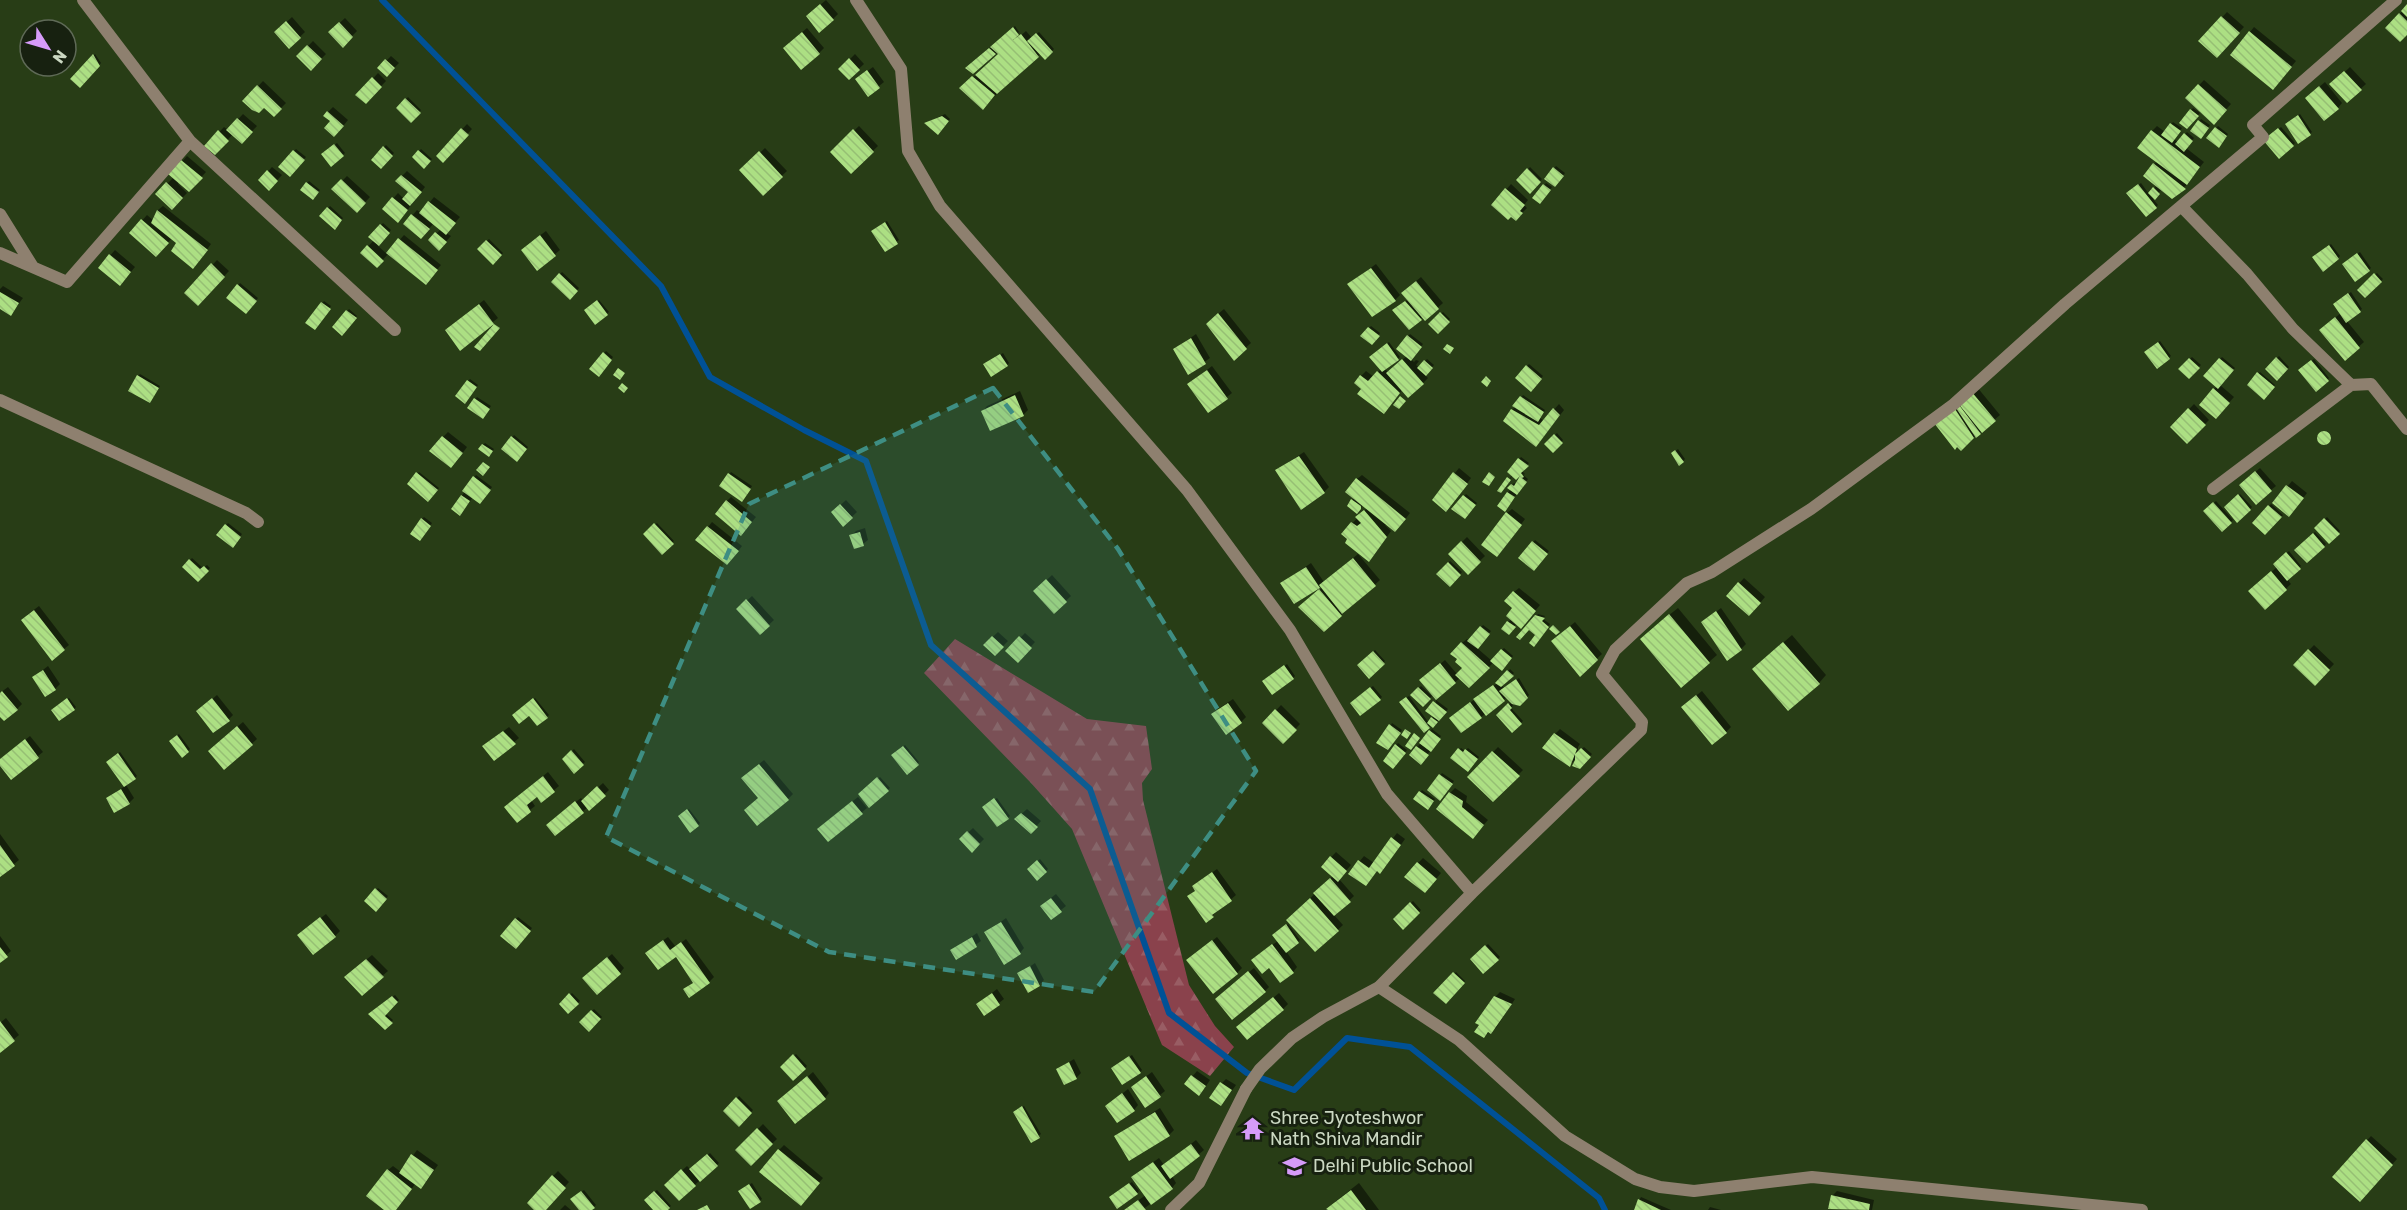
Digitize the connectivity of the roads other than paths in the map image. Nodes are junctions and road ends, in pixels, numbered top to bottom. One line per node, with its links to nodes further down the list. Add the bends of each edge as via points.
1 (83, 0): 4 (street)
2 (856, 0): 15 (street, via 901,69 908,152 940,206 1187,490 1290,630 1387,794)
3 (2396, 0): 5 (street, via 2253,125 2263,137)
4 (190, 141): 8 (street, via 67,282); 9 (street)
5 (2181, 206): 10 (street, via 2247,274 2293,329); 15 (street, via 1954,404 1811,509 1712,572 1687,583 1615,650 1602,674 1642,722 1641,730)
6 (0, 214): 8 (street)
7 (0, 253): 8 (street)
8 (33, 267)
9 (395, 330)
10 (2351, 385): 12 (street, via 2371,384); 13 (street)
11 (0, 400): 14 (street, via 246,513)
12 (2407, 429)
13 (2213, 489)
14 (258, 522)
15 (1472, 893): 16 (street)
16 (1379, 987): 17 (street, via 1292,1038 1260,1069 1199,1184); 18 (street, via 1459,1040 1565,1136 1635,1179 1660,1187 1694,1191 1812,1177)
17 (1171, 1210)
18 (2142, 1210)

